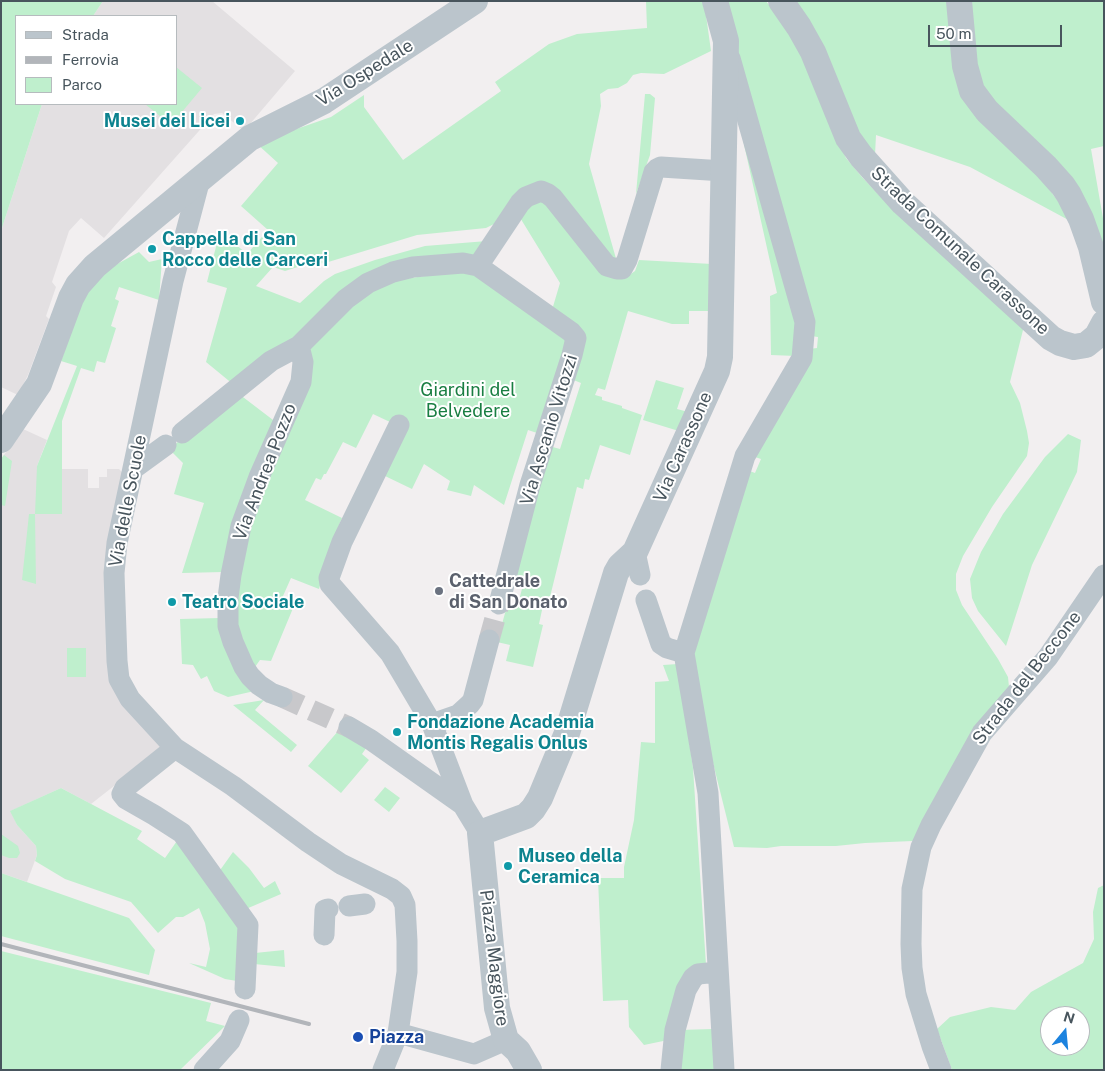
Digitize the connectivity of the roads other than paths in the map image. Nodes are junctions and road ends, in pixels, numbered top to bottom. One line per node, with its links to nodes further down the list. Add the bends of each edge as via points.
1 (475, 1): 7 (street, Via Ospedale, via 324,101 250,138)
2 (715, 1): 5 (street, Via Carassone)
3 (781, 1): 10 (street, Strada Comunale Carassone, via 813,52 848,138 903,203 1060,343 1074,348 1086,345 1098,336)
4 (959, 1): 9 (street, via 965,66 972,92 995,120 1063,186 1087,233)
5 (726, 41): 6 (street, Via Carassone); 19 (street, via 806,322 802,358 745,456)
6 (724, 171): 8 (street, via 657,169 622,268 607,266 553,198 540,191 520,203); 25 (street, Via Carassone, via 719,364 714,378 637,563 620,566 616,573 567,733 540,798 526,816)
7 (200, 180): 13 (street, Via Ospedale, via 114,249 78,285 70,298 39,384); 14 (street, Via delle Scuole, via 172,281)
8 (478, 266): 11 (street, Via Ascanio Vitozzi, via 463,263 431,265 398,270 376,279 346,299); 17 (street, Via Ascanio Vitozzi, via 576,338 530,485)
9 (1104, 302)
10 (1104, 323)
11 (299, 346): 14 (street, Via Ascanio Vitozzi, via 271,361); 20 (street, Via Andrea Pozzo, via 303,362 300,382 241,526 228,598 228,626 244,667 260,685)
12 (399, 425): 21 (street, via 342,542 329,580 332,588 390,653)
13 (1, 440)
14 (132, 469): 23 (street, Via delle Scuole, via 115,558 117,667 121,684 130,699)
15 (1104, 575): 41 (street, Strada del Beccone, via 1048,657 982,733 921,847 912,889 912,968 916,994)
16 (646, 600): 19 (street, via 661,644)
17 (499, 604)
18 (489, 640): 21 (street, via 473,700 458,715)
19 (684, 653): 30 (street, via 708,793)
20 (282, 698)
21 (432, 724): 24 (street)
22 (349, 727): 24 (street)
23 (175, 748): 26 (street, Via delle Scuole, via 335,860); 31 (street, via 125,788 122,794 182,834 248,925)
24 (463, 805): 25 (street)
25 (480, 833): 34 (street, Piazza Maggiore, via 497,1008)
26 (399, 894): 27 (street); 33 (street, via 405,907 408,956)
27 (363, 904)
28 (328, 909): 29 (street, via 324,910)
29 (324, 935)
30 (718, 972): 39 (street, via 698,974 686,990 675,1030); 40 (street)
31 (244, 989)
32 (239, 1020): 36 (street, via 230,1041)
33 (398, 1033): 35 (street, Piazza Maggiore); 37 (street)
34 (506, 1040): 35 (street, Piazza Maggiore); 38 (street, via 518,1050)
35 (474, 1065)
36 (204, 1070)
37 (383, 1070)
38 (529, 1070)
39 (671, 1070)
40 (724, 1070)
41 (941, 1070)

